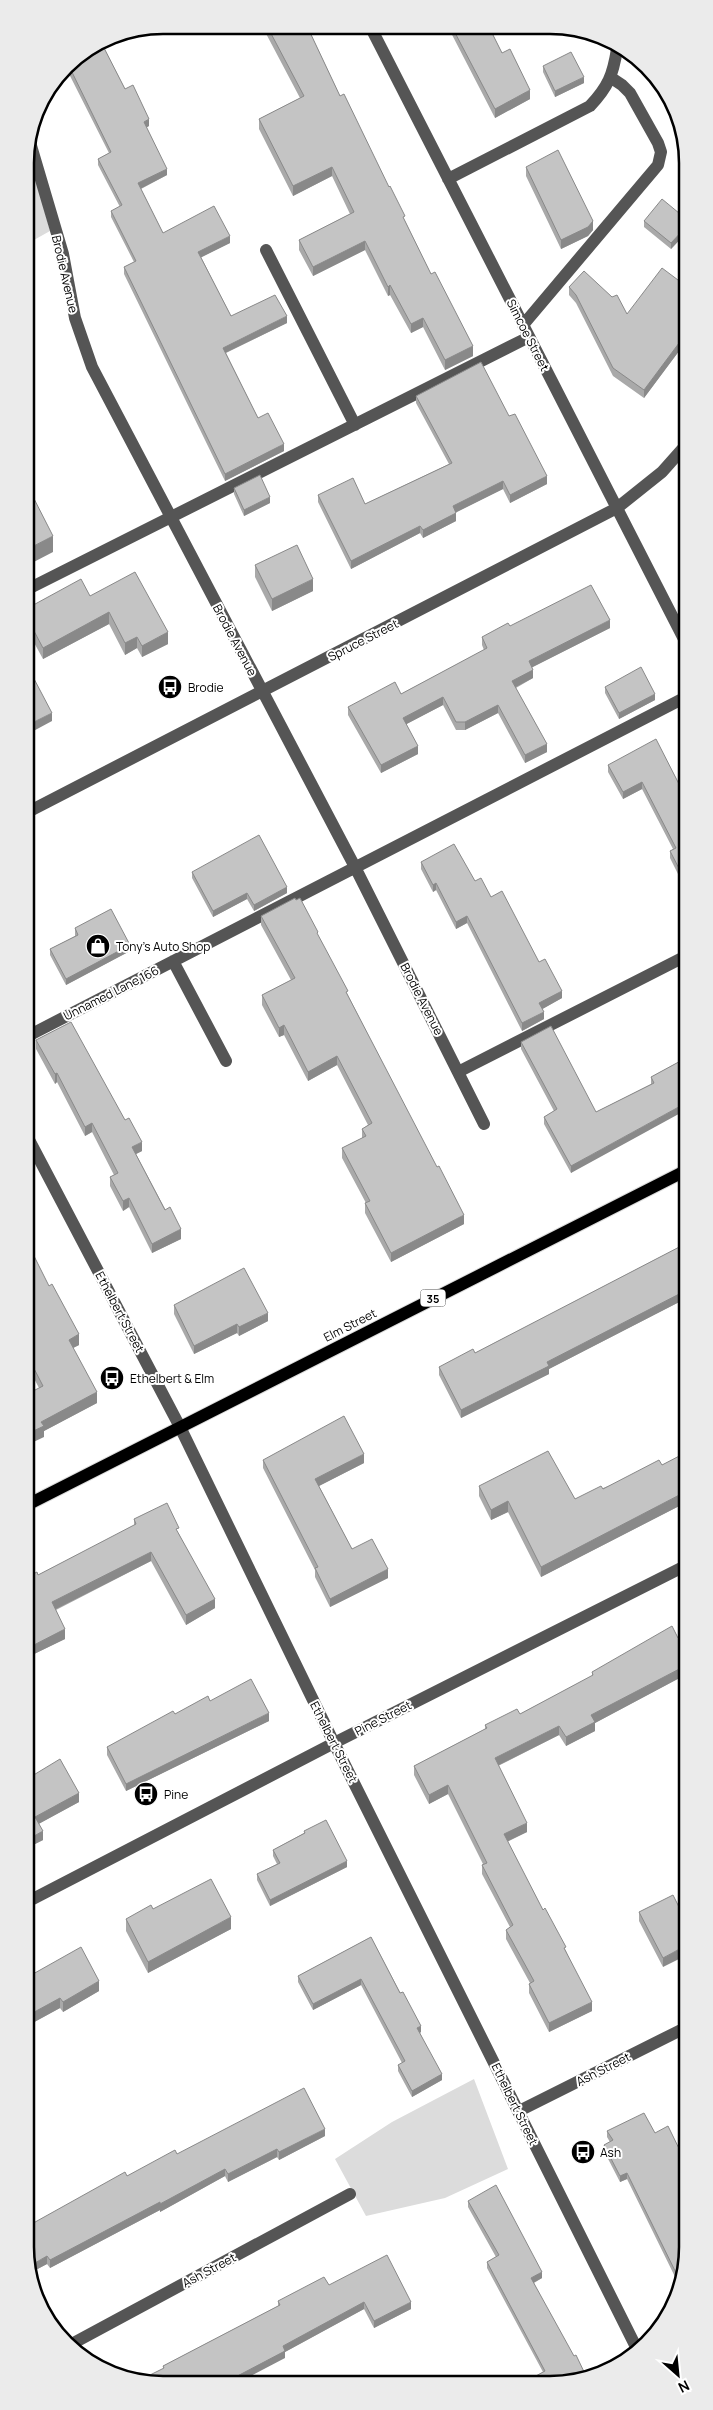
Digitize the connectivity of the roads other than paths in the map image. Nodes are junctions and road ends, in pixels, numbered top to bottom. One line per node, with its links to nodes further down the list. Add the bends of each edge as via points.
1 (374, 34): 5 (street, Simcoe Street)
2 (616, 53): 3 (street)
3 (610, 77): 5 (street, via 606,90 590,106); 7 (street, via 630,94 658,143 661,152 658,165)
4 (34, 156): 12 (street, Brodie Avenue, via 63,254 75,318 92,367)
5 (448, 179): 7 (street, Simcoe Street)
6 (266, 250): 9 (street)
7 (523, 325): 8 (street, Simcoe Street)
8 (529, 337): 9 (street); 11 (street, Simcoe Street)
9 (355, 425): 12 (street)
10 (679, 453): 11 (street, Spruce Street, via 662,472)
11 (617, 508): 14 (street, Simcoe Street); 15 (street, Spruce Street)
12 (171, 517): 13 (street); 15 (street, Brodie Avenue)
13 (34, 586)
14 (679, 629)
15 (262, 692): 17 (street, Spruce Street); 18 (street, Brodie Avenue)
16 (679, 701): 18 (street, Unnamed Lane 166)
17 (34, 809)
18 (355, 867): 20 (street, Unnamed Lane 166); 23 (street, Brodie Avenue)
19 (679, 960): 23 (street)
20 (173, 961): 21 (street, Unnamed Lane 166); 22 (street)
21 (34, 1033)
22 (226, 1061)
23 (458, 1072): 24 (street, Brodie Avenue)
24 (484, 1124)
25 (34, 1149): 27 (street, Ethelbert Street)
26 (679, 1174): 27 (main road, Elm Street / 35)
27 (180, 1427): 28 (main road, Elm Street / 35); 30 (street, Ethelbert Street)
28 (34, 1501)
29 (679, 1569): 30 (street, Pine Street)
30 (334, 1743): 31 (street, Pine Street); 33 (street, Ethelbert Street)
31 (34, 1898)
32 (679, 2031): 33 (street, Ash Street)
33 (519, 2111): 36 (street, Ethelbert Street)
34 (350, 2194): 35 (street, Ash Street)
35 (76, 2342)
36 (635, 2344)

